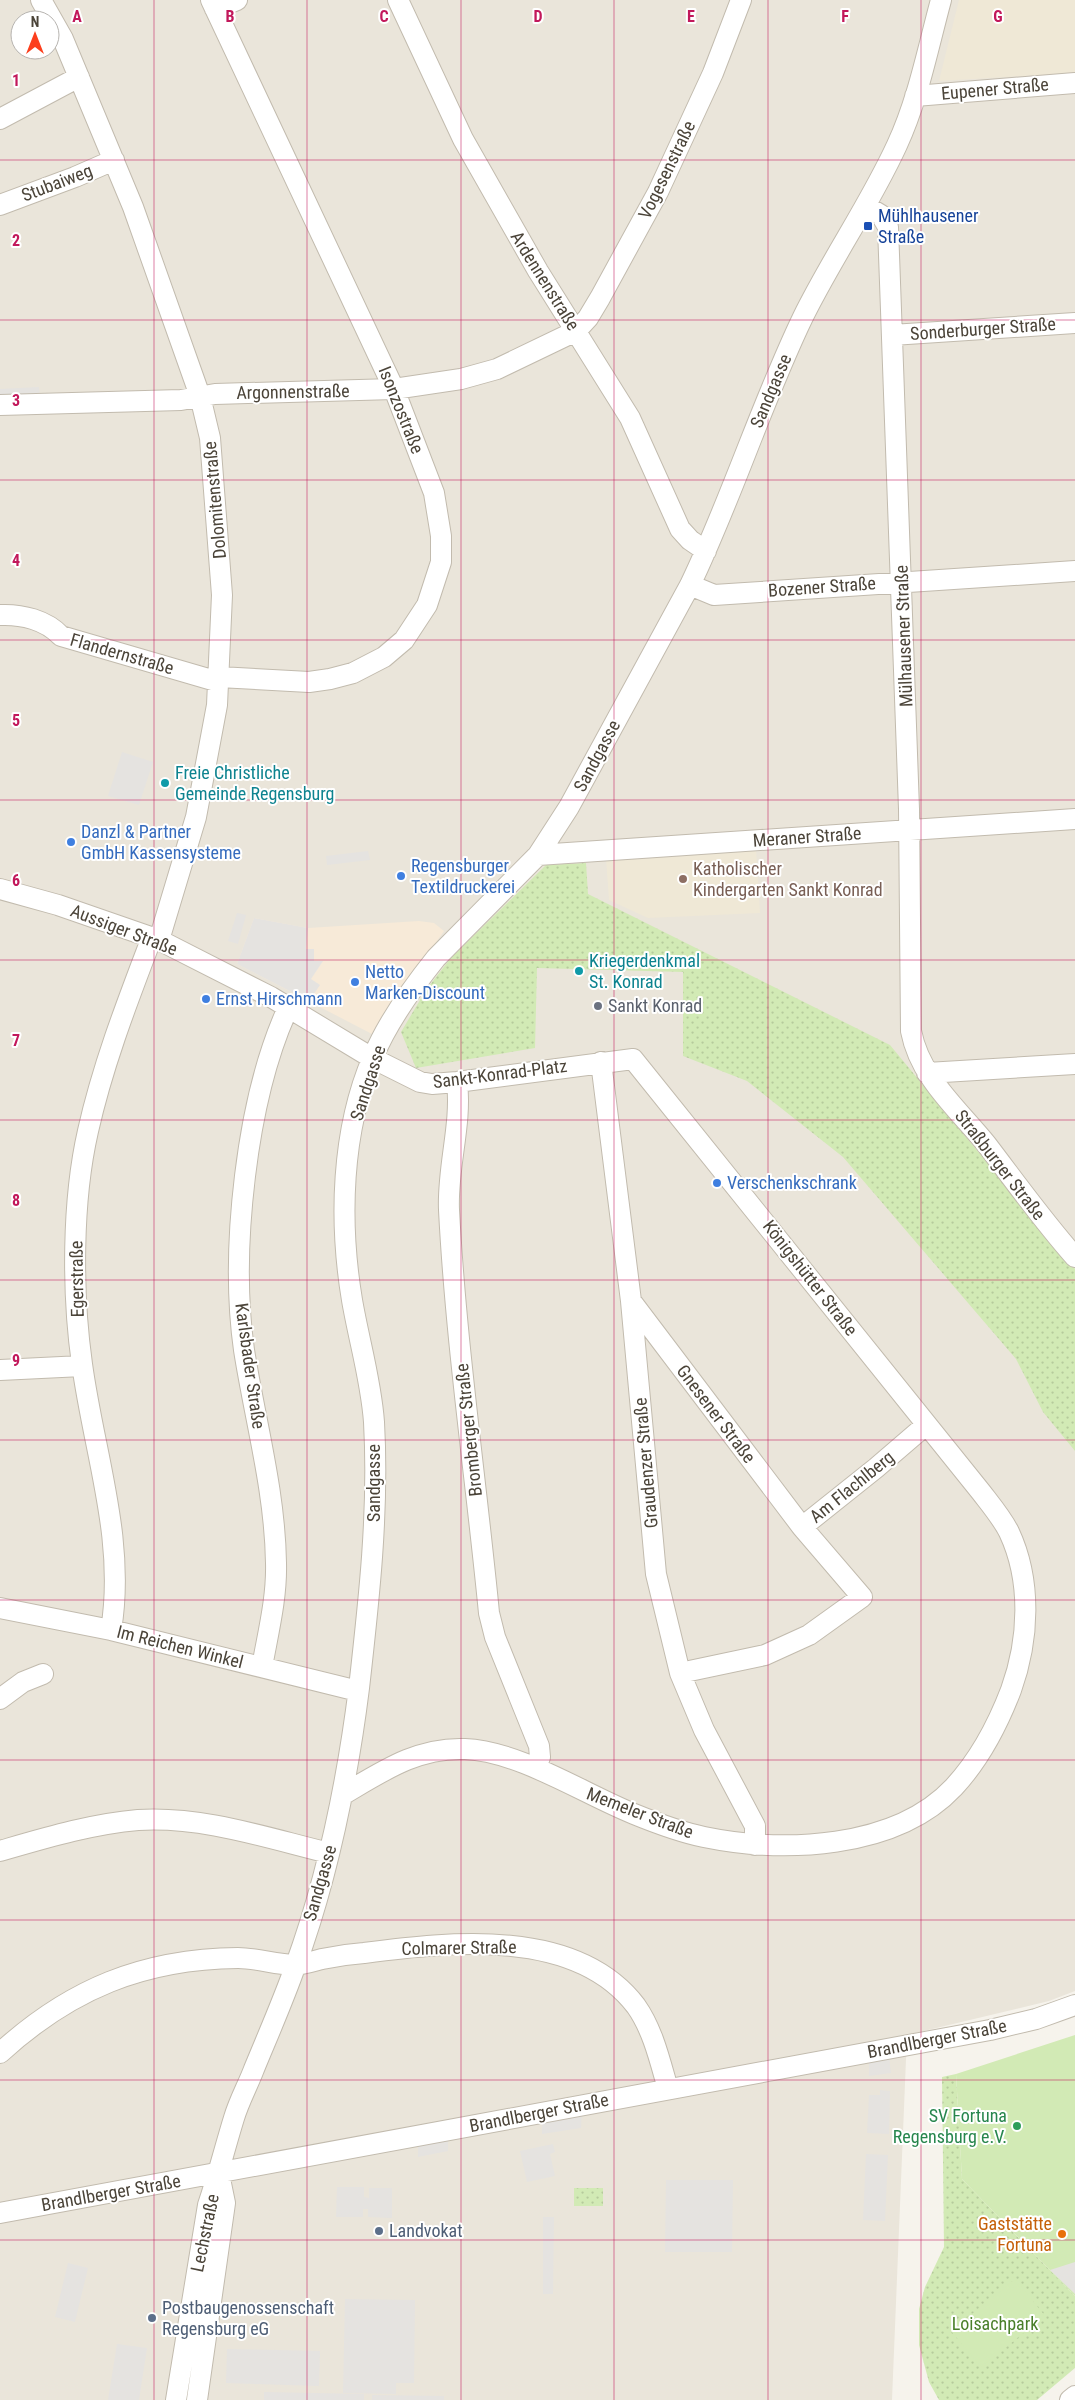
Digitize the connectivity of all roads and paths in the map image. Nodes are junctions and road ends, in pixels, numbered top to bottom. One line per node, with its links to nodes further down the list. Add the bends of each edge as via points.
1 (41, 0): 7 (street, Dolomitenstraße)
2 (238, 0): 6 (street)
3 (398, 0): 15 (street, Ardennenstraße, via 463,139 499,206)
4 (741, 0): 15 (street, Vogesenstraße, via 713,73 658,192 600,298)
5 (941, 0): 9 (street, Sandgasse)
6 (213, 5): 17 (street, Isonzostraße)
7 (79, 77): 10 (street); 11 (street, Dolomitenstraße)
8 (1075, 83): 9 (street, Eupener Straße)
9 (915, 96): 13 (street, Sandgasse, via 898,144)
10 (0, 119)
11 (114, 160): 12 (street, Stubaiweg); 18 (street, Dolomitenstraße)
12 (0, 205)
13 (866, 206): 16 (street, Mülhausener Straße, via 881,215 888,228); 20 (street, Sandgasse, via 800,324)
14 (1075, 323): 16 (street, Sonderburger Straße)
15 (576, 331): 17 (street, Argonnenstraße, via 497,369); 20 (street, Ardennenstraße, via 630,418 680,529)
16 (892, 335): 22 (street, Mülhausener Straße)
17 (394, 390): 18 (street, Argonnenstraße); 25 (street, Isonzostraße, via 434,493 439,522 441,562 434,587 418,621 404,640 384,657 353,673 309,682)
18 (200, 396): 19 (street, Argonnenstraße, via 181,400); 25 (street, Dolomitenstraße, via 210,438 220,558)
19 (0, 405)
20 (706, 551): 23 (street, Sandgasse)
21 (1075, 571): 22 (street, Bozener Straße)
22 (902, 582): 23 (street, Bozener Straße, via 714,595); 27 (street, Mülhausener Straße)
23 (690, 585): 28 (street, Sandgasse, via 569,807)
24 (0, 615): 25 (street, Flandernstraße, via 16,615 51,625 61,636)
25 (219, 680): 30 (street, Dolomitenstraße, via 196,818)
26 (1075, 819): 27 (street, Meraner Straße)
27 (910, 830): 28 (street, Meraner Straße); 36 (street, Mülhausener Straße, via 911,1031 913,1045)
28 (538, 854): 32 (street, Sandgasse, via 436,958 388,1025)
29 (0, 888): 30 (street, Aussiger Straße)
30 (155, 938): 31 (street, Aussiger Straße); 40 (street, Egerstraße, via 122,1014 97,1094 81,1167 76,1294)
31 (288, 1008): 32 (street, Aussiger Straße); 47 (street, Karlsbader Straße, via 276,1033 254,1126 246,1168 239,1263 244,1349 268,1483 276,1564 273,1608)
32 (372, 1058): 37 (street, Sankt-Konrad-Platz, via 420,1082); 50 (street, Sandgasse, via 352,1135 346,1193 352,1300 369,1380 374,1425 374,1530)
33 (633, 1058): 34 (street, Sankt-Konrad-Platz); 42 (street, Königshütter Straße)
34 (601, 1062): 37 (street, Sankt-Konrad-Platz); 39 (street, Graudenzer Straße)
35 (1075, 1064): 36 (street)
36 (926, 1073): 38 (street, Straßburger Straße)
37 (457, 1082): 52 (street, Bromberger Straße, via 460,1102 449,1208 489,1614 495,1637 539,1746 540,1758)
38 (1075, 1257)
39 (631, 1301): 44 (street, Gnesener Straße); 48 (street, Graudenzer Straße, via 656,1574)
40 (82, 1366): 41 (street); 46 (street, Egerstraße, via 113,1543 116,1604)
41 (0, 1370)
42 (926, 1425): 43 (street, Königshütter Straße); 44 (street, Am Flachlberg)
43 (986, 1498): 54 (street, Memeler Straße, via 1009,1532 1020,1564 1025,1607 1021,1656 1013,1685 1001,1716 983,1746 954,1787 934,1805 905,1821 871,1834 839,1841 800,1846)
44 (802, 1527): 48 (street, Am Flachlberg, via 862,1597 809,1635 765,1655)
45 (0, 1608): 46 (street, Im Reichen Winkel)
46 (111, 1630): 47 (street, Im Reichen Winkel)
47 (262, 1667): 50 (street, Im Reichen Winkel)
48 (680, 1673): 54 (street, Graudenzer Straße, via 704,1730 755,1826)
49 (43, 1674): 51 (street, via 23,1682)
50 (358, 1691): 53 (street, Sandgasse)
51 (0, 1699)
52 (536, 1768): 53 (street, Memeler Straße, via 489,1752 447,1748 402,1760); 54 (street, Memeler Straße, via 626,1811 674,1828 703,1837)
53 (344, 1794): 56 (street, Sandgasse)
54 (755, 1845)
55 (0, 1850): 56 (street, via 96,1826 171,1820 217,1825)
56 (329, 1853): 57 (street, Sandgasse)
57 (296, 1965): 59 (street, Colmarer Straße, via 241,1958 155,1966 120,1977 66,2003 41,2018); 60 (street, Colmarer Straße, via 360,1953 445,1945 521,1946 547,1951 591,1968 630,2000 647,2027); 61 (street, Sandgasse, via 234,2117)
58 (1075, 2005): 60 (street, Brandlberger Straße, via 990,2030)
59 (0, 2053)
60 (668, 2089): 61 (street, Brandlberger Straße)
61 (219, 2174): 62 (street, Brandlberger Straße); 64 (street, Lechstraße, via 208,2205); 65 (street, Lechstraße, via 225,2203)
62 (0, 2213)
63 (1075, 2396): 66 (street)
64 (176, 2400)
65 (197, 2400)
66 (1070, 2400)

